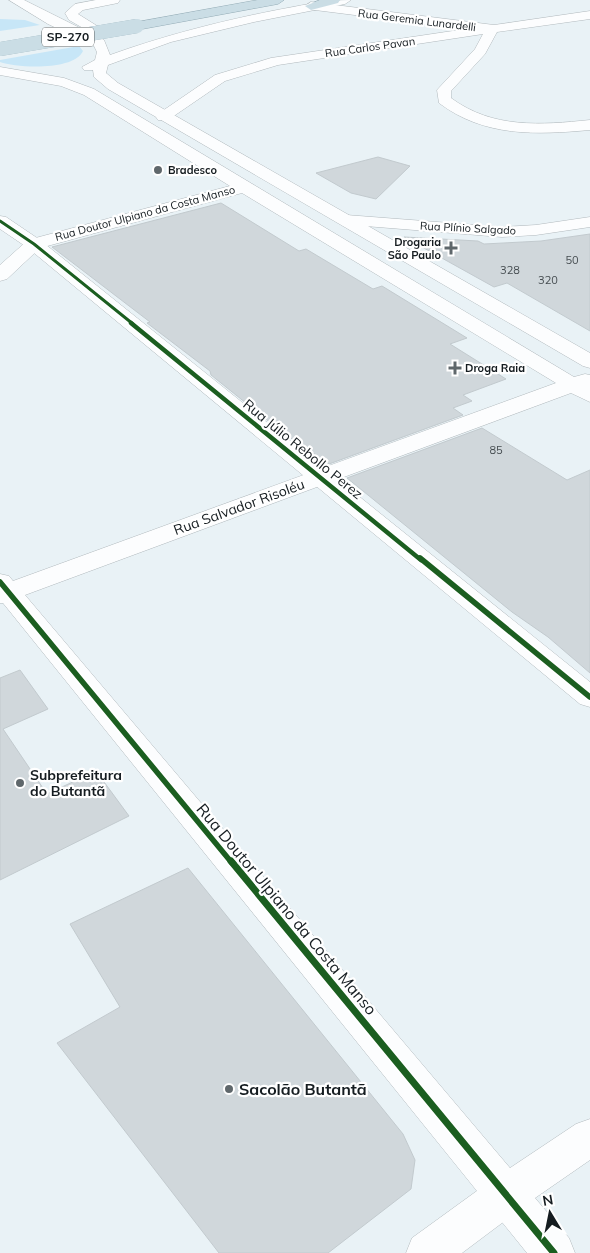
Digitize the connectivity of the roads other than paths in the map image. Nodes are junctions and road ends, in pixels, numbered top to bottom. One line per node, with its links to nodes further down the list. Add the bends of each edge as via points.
1 (15, 0): 11 (street)
2 (92, 0): 8 (street)
3 (114, 0): 16 (street, via 79,7 71,13 115,40)
4 (216, 0): 15 (highway, SP-270)
5 (278, 0): 17 (highway, SP-270, bridge)
6 (334, 0): 10 (highway)
7 (346, 0): 10 (street)
8 (66, 3)
9 (49, 5): 11 (street)
10 (311, 6): 14 (street, Rua Geremia Lunardelli); 16 (street)
11 (27, 8): 12 (street); 18 (street, via 98,43 104,52)
12 (6, 10)
13 (590, 15): 14 (street, Rua Carlos Pavan)
14 (493, 29): 22 (street, Rua Carlos Pavan, via 251,67 220,78); 23 (street, Rua Geremia Lunardelli, via 480,51 444,90 444,100 455,109 499,125 526,128)
15 (0, 37)
16 (167, 40): 18 (street)
17 (0, 49)
18 (101, 64): 20 (street); 22 (street, via 99,74 107,82)
19 (0, 71): 20 (street)
20 (30, 76): 21 (street); 24 (street, via 64,82 89,92)
21 (0, 80)
22 (163, 116): 25 (street)
23 (590, 125)
24 (244, 187): 28 (street, Rua Doutor Ulpiano da Costa Manso); 31 (street)
25 (346, 220): 27 (street, Rua Plínio Salgado, via 502,232); 30 (street)
26 (0, 221): 28 (street, Rua Júlio Rebollo Perez)
27 (590, 222)
28 (34, 244): 29 (street, Rua Doutor Ulpiano da Costa Manso); 32 (street, Rua Júlio Rebollo Perez)
29 (0, 275)
30 (590, 362)
31 (584, 386): 32 (street, Rua Salvador Risoléu)
32 (319, 477): 33 (street, Rua Salvador Risoléu); 34 (street, Rua Júlio Rebollo Perez)
33 (3, 590): 36 (street, Rua Doutor Ulpiano da Costa Manso)
34 (590, 697)
35 (590, 1137): 36 (street)
36 (507, 1194): 37 (street); 38 (street, Rua Doutor Ulpiano da Costa Manso)
37 (427, 1253)
38 (554, 1253)

